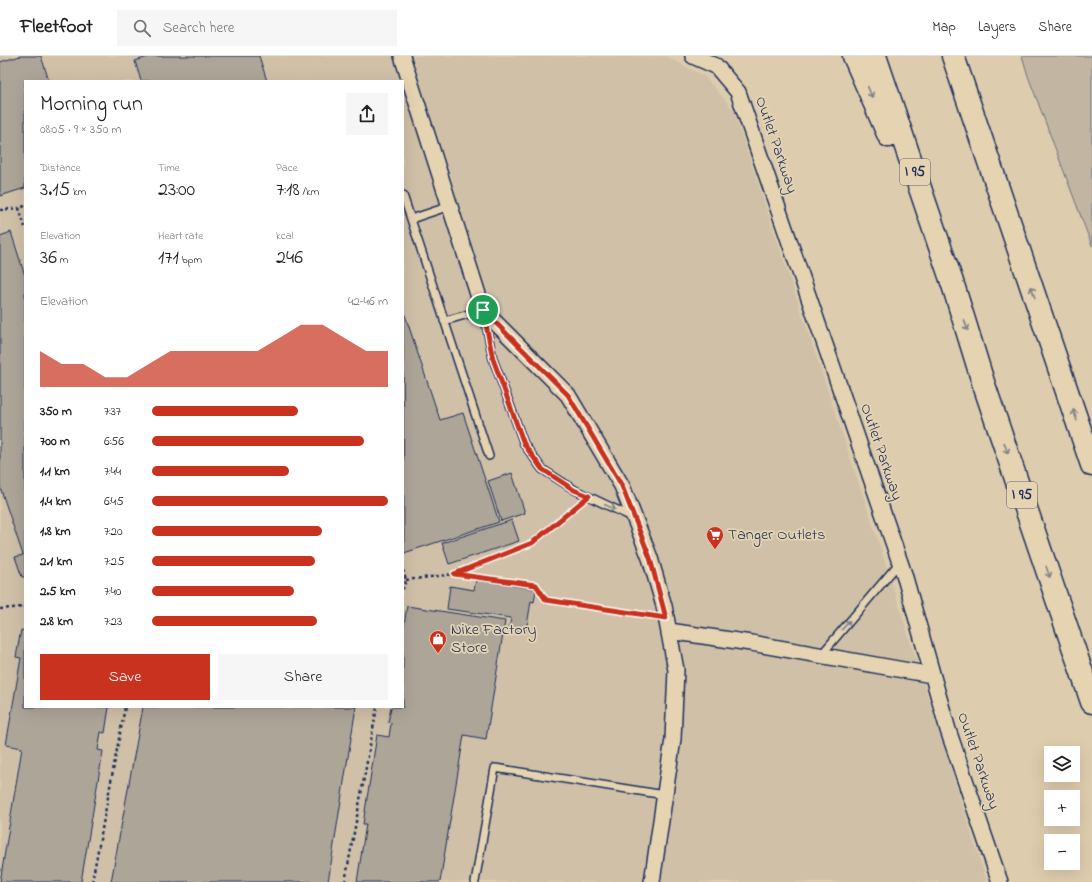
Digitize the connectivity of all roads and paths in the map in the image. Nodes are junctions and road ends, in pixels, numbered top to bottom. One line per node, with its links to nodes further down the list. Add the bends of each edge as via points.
1 (402, 56): 10 (street)
2 (693, 56): 22 (street, Outlet Parkway, via 716,66 738,92)
3 (854, 56): 15 (highway, one-way to 15)
4 (875, 56): 15 (highway, I 95)
5 (953, 56): 7 (highway)
6 (967, 56): 7 (highway)
7 (998, 188): 19 (highway, one-way to 7)
8 (404, 198): 13 (lane)
9 (24, 206): 11 (path)
10 (450, 206): 13 (lane); 16 (street)
11 (19, 208): 12 (path); 14 (path)
12 (0, 210)
13 (412, 219): 17 (lane)
14 (24, 224)
15 (954, 288): 32 (highway, I 95, one-way to 32, via 983,382)
16 (483, 310): 17 (lane); 20 (lane, via 493,359 524,444 542,469 574,490); 21 (street, via 568,395 622,486)
17 (444, 321): 18 (lane)
18 (489, 456)
19 (1092, 465)
20 (589, 496): 21 (lane, one-way to 21); 24 (path, via 532,543)
21 (634, 518): 29 (street, via 650,558)
22 (900, 562): 30 (lane, one-way to 22); 31 (street, Outlet Parkway)
23 (404, 573): 25 (path)
24 (454, 574): 25 (path); 29 (path, via 536,585 546,600)
25 (406, 580): 26 (path)
26 (404, 586)
27 (24, 607): 28 (path)
28 (0, 609)
29 (668, 624): 30 (street, via 751,643); 35 (street, via 676,670 673,739)
30 (821, 655): 31 (street)
31 (932, 675): 40 (street, Outlet Parkway)
32 (1092, 702)
33 (125, 708): 36 (path)
34 (377, 708): 37 (path)
35 (665, 795): 38 (lane, via 495,768); 39 (street)
36 (92, 882)
37 (345, 882)
38 (475, 882)
39 (652, 882)
40 (1000, 882)

